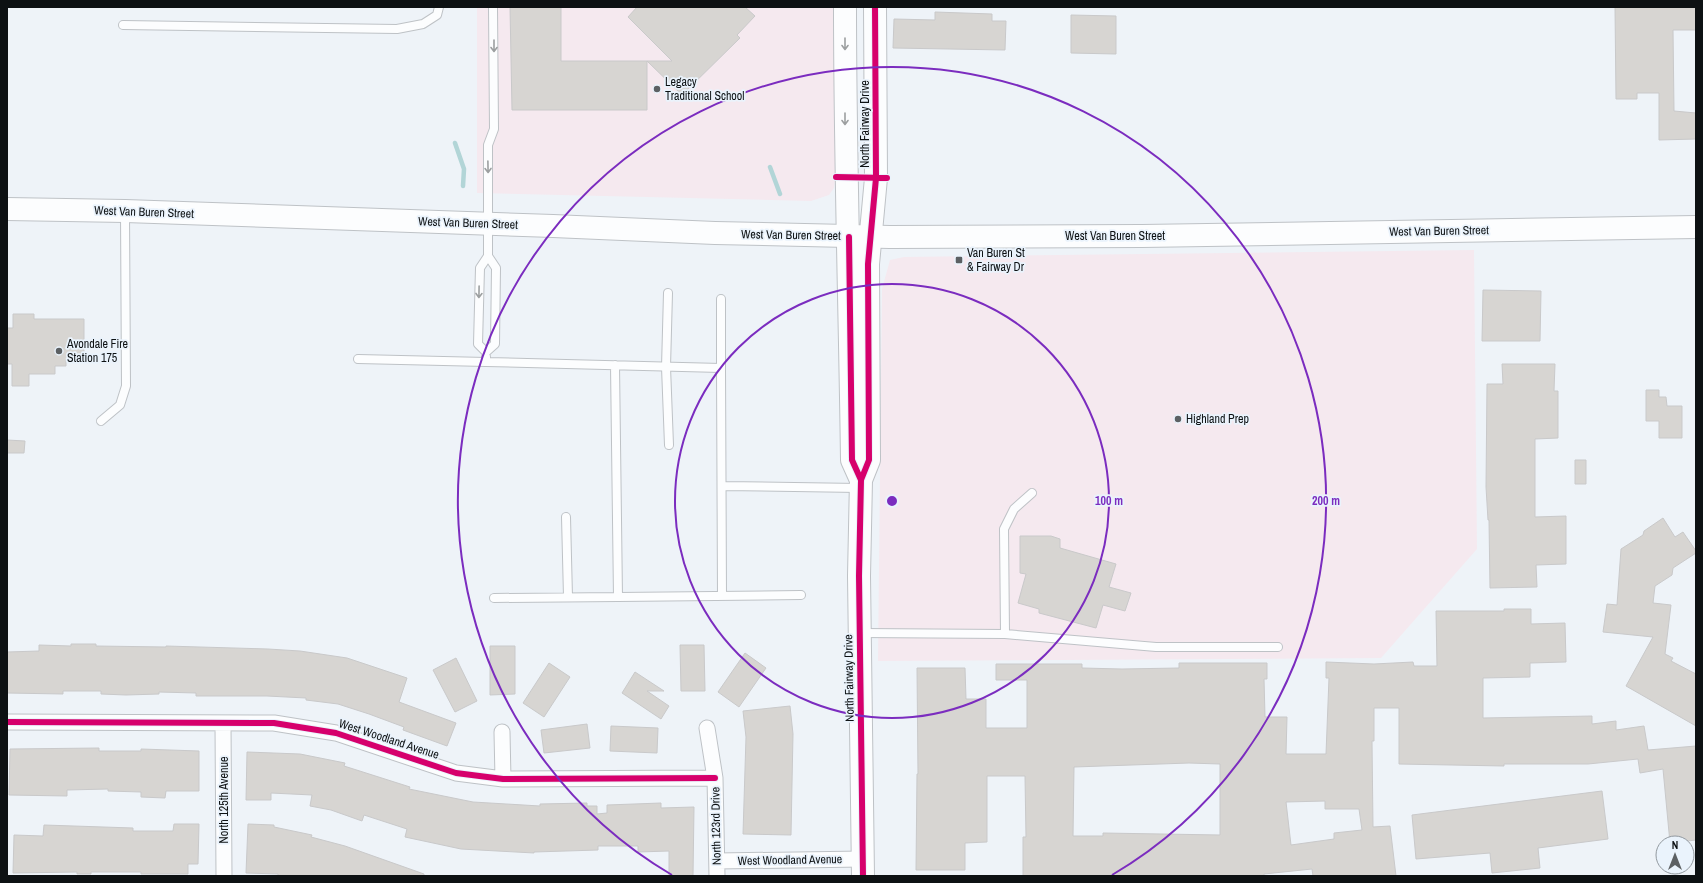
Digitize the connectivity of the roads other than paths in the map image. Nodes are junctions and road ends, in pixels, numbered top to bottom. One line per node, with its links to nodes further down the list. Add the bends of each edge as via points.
1 (438, 7): 6 (lane, via 437,15 423,24 397,29)
2 (494, 7): 10 (lane, one-way to 10, via 494,129 488,145)
3 (845, 7): 12 (main road, North Fairway Drive, one-way to 12)
4 (862, 7): 7 (main road, via 864,44 869,52)
5 (875, 7): 7 (main road, North Fairway Drive)
6 (123, 26)
7 (876, 56): 13 (main road, North Fairway Drive, via 876,178)
8 (7, 209): 9 (main road, West Van Buren Street)
9 (125, 211): 10 (main road, West Van Buren Street); 23 (lane, via 126,386 120,405)
10 (489, 223): 12 (main road, West Van Buren Street); 14 (lane)
11 (1696, 227): 13 (main road, West Van Buren Street, via 1142,236)
12 (849, 237): 13 (main road, West Van Buren Street); 25 (main road, North Fairway Drive, via 852,460)
13 (871, 237): 25 (main road, North Fairway Drive, via 868,264 869,460)
14 (488, 256): 17 (lane, one-way to 17, via 480,268 478,344); 17 (lane, via 496,268 495,344)
15 (668, 293): 21 (lane)
16 (721, 299): 22 (lane)
17 (486, 352): 19 (lane)
18 (358, 359): 19 (lane)
19 (486, 362): 20 (lane)
20 (615, 365): 21 (lane); 30 (lane)
21 (666, 367): 22 (lane); 24 (lane)
22 (721, 368): 26 (lane)
23 (101, 422)
24 (669, 445)
25 (861, 484): 26 (lane); 34 (main road, North Fairway Drive)
26 (722, 486): 31 (lane)
27 (1032, 494): 35 (lane, via 1014,509 1004,529)
28 (566, 517): 32 (lane)
29 (801, 595): 31 (lane)
30 (618, 596): 31 (lane); 32 (lane)
31 (722, 596)
32 (568, 597): 33 (lane)
33 (494, 598)
34 (860, 633): 35 (lane); 43 (main road, North Fairway Drive)
35 (1005, 634): 36 (lane, via 1156,647)
36 (1278, 647)
37 (7, 722): 38 (street, West Woodland Avenue)
38 (223, 724): 42 (street, West Woodland Avenue, via 274,723 336,732 456,773); 45 (street, North 125th Avenue)
39 (706, 728): 41 (street, North 123rd Drive)
40 (502, 732): 42 (street)
41 (715, 778): 42 (street, West Woodland Avenue); 44 (street, North 123rd Drive)
42 (503, 779)
43 (863, 868): 44 (street, West Woodland Avenue)
44 (717, 869)
45 (224, 876)

